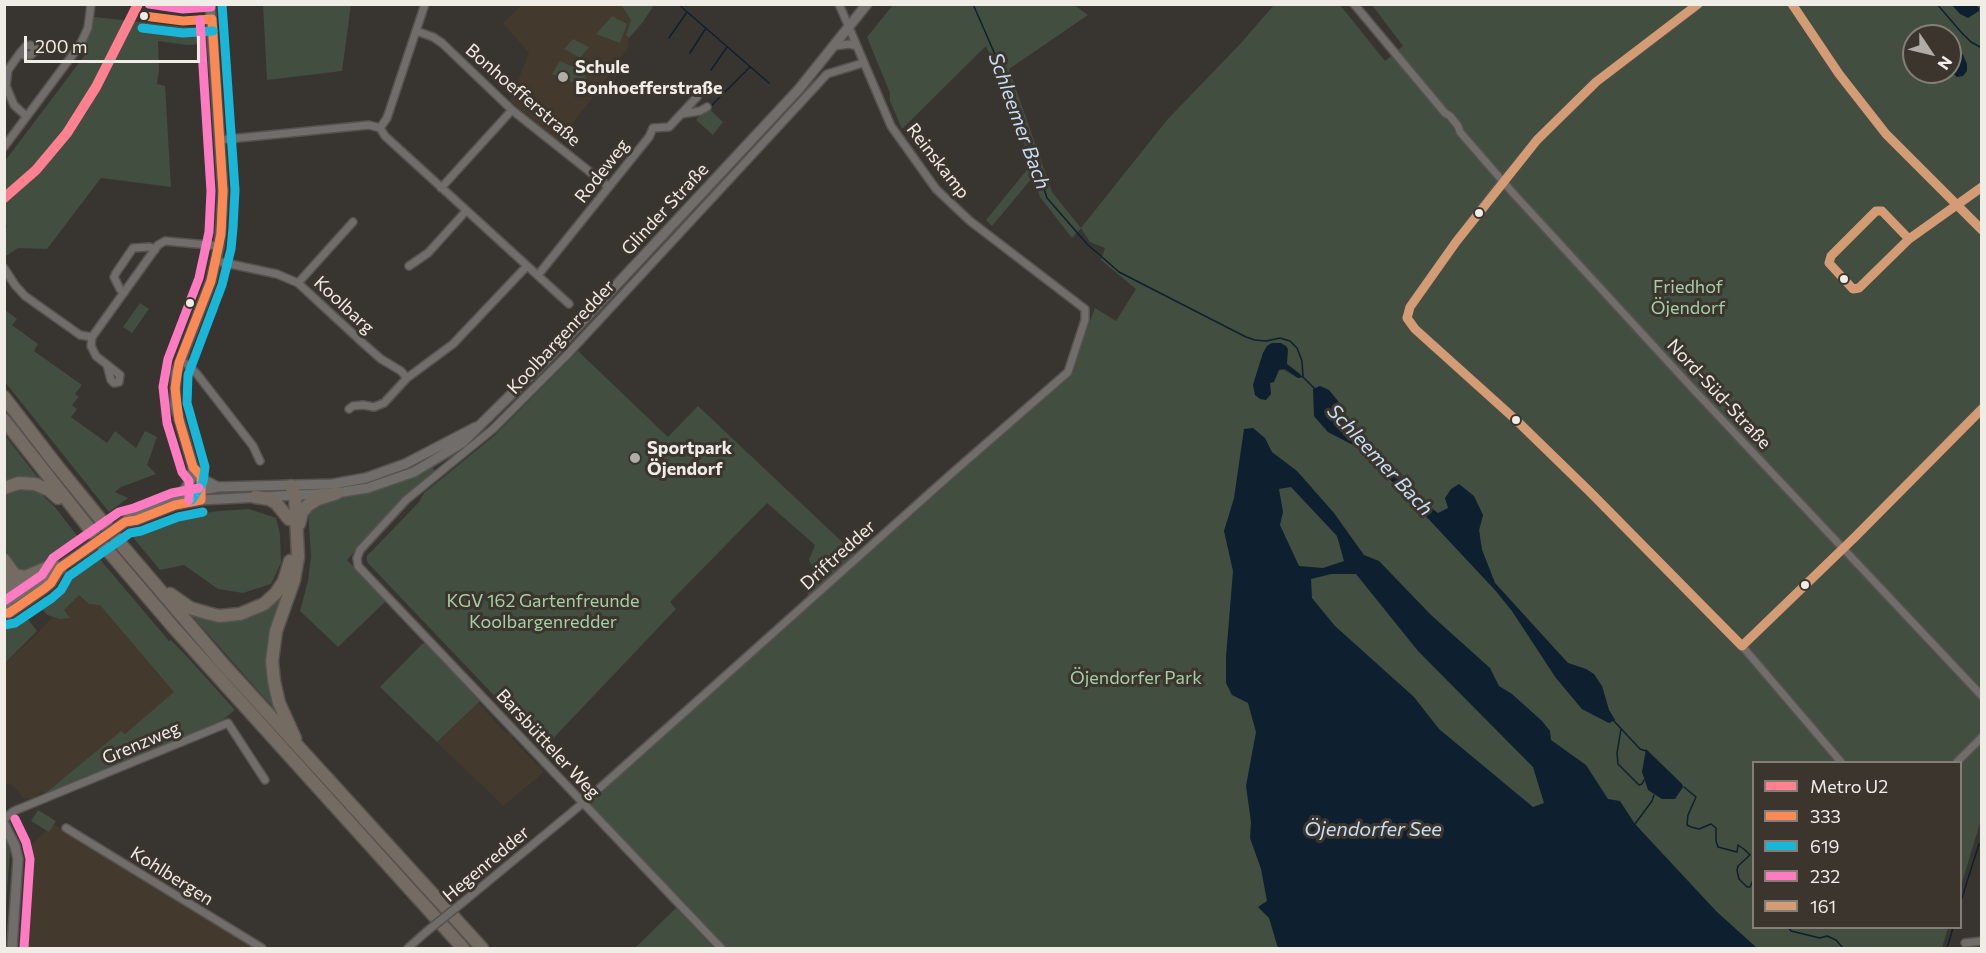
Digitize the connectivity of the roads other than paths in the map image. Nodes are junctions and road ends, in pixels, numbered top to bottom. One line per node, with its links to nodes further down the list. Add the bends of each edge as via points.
1 (210, 4): 21 (main road)
2 (425, 4): 10 (street)
3 (839, 4): 9 (street, Reinskamp)
4 (867, 4): 9 (main road, Glinder Straße)
5 (1354, 4): 23 (street, Nord-Süd-Straße)
6 (1699, 4): 23 (street, via 1596,82 1537,140)
7 (1792, 4): 27 (street, via 1886,134)
8 (91, 5): 19 (street, via 88,28 80,45)
9 (849, 28): 11 (main road, Glinder Straße); 12 (street, Reinskamp)
10 (416, 31): 17 (street, Bonhoefferstraße, via 442,43); 20 (street, via 387,118)
11 (835, 46): 12 (street); 50 (main road, Glinder Straße, via 551,355)
12 (856, 46): 14 (street, Reinskamp)
13 (20, 53): 19 (street, via 8,70 6,81 14,105)
14 (863, 63): 41 (street, Reinskamp, via 891,126 936,189 970,221); 65 (street, Koolbargenredder, via 827,74 566,356 493,429 406,500)
15 (697, 97): 18 (street, Rodeweg)
16 (707, 107): 18 (street)
17 (512, 110): 24 (street, Bonhoefferstraße); 26 (street)
18 (681, 114): 24 (street, Rodeweg, via 669,127 653,128)
19 (26, 116): 22 (street)
20 (380, 128): 21 (street, via 369,125); 26 (street)
21 (219, 140): 31 (main road, via 223,191)
22 (4, 147)
23 (1503, 181): 64 (street, Nord-Süd-Straße); 72 (street, via 1410,306 1407,318 1551,454)
24 (609, 187): 37 (street, Rodeweg)
25 (1982, 187): 27 (street)
26 (441, 188): 28 (street)
27 (1956, 206): 30 (street)
28 (466, 211): 34 (street, via 428,253); 35 (street)
29 (353, 222): 38 (street)
30 (1982, 230)
31 (219, 246): 32 (street, via 165,242); 33 (main road)
32 (155, 250): 39 (street); 39 (street, via 133,248 114,277)
33 (216, 261): 38 (street, Koolbarg, via 277,274); 43 (main road)
34 (409, 266)
35 (526, 267): 37 (street); 45 (street, via 453,344)
36 (4, 268): 42 (street, via 26,296 80,335)
37 (538, 275): 40 (street)
38 (298, 283): 45 (street, Koolbarg)
39 (124, 293): 42 (street)
40 (569, 304)
41 (1086, 312): 79 (street, Driftredder, via 1068,372)
42 (92, 337): 44 (street, via 93,351)
43 (180, 361): 51 (street, via 197,374 253,446); 52 (main road, via 176,405)
44 (107, 365)
45 (408, 378): 48 (street, via 380,406)
46 (4, 397): 69 (highway)
47 (1982, 408): 64 (street)
48 (349, 409)
49 (4, 420): 62 (highway)
50 (476, 427): 55 (main road, Glinder Straße, via 405,464 366,478); 56 (main road, Glinder Straße, via 462,443 414,472 368,488)
51 (260, 461)
52 (196, 477): 53 (main road); 57 (main road); 58 (main road)
53 (218, 487): 55 (main road, Glinder Straße); 58 (main road, Glinder Straße)
54 (4, 488): 62 (highway, via 19,483 40,486)
55 (291, 492): 56 (main road, Glinder Straße); 59 (main road, Glinder Straße); 60 (highway); 63 (highway)
56 (337, 493): 63 (highway, via 308,505)
57 (183, 494): 58 (main road, Glinder Straße); 61 (main road, Glinder Straße, via 134,513)
58 (200, 496): 59 (main road, Glinder Straße); 61 (main road, Glinder Straße)
59 (255, 497): 60 (highway, via 272,501)
60 (289, 519): 69 (highway, via 291,550 287,574 276,593 258,608 230,616 207,614 184,605)
61 (125, 522): 67 (main road, Glinder Straße, bridge)
62 (85, 523): 88 (highway, via 197,655)
63 (298, 531): 75 (highway, via 298,564 276,631 273,670 279,702)
64 (1843, 548): 72 (street); 73 (street, Nord-Süd-Straße)
65 (357, 558): 79 (street, Barsbütteler Weg, via 358,566)
66 (4, 560): 68 (highway)
67 (60, 568): 68 (highway, via 51,566 25,577); 70 (main road, Glinder Straße)
68 (9, 574): 70 (highway); 71 (highway, via 10,591)
69 (150, 579): 75 (highway)
70 (25, 596): 71 (main road, Glinder Straße)
71 (5, 607)
72 (1742, 646): 76 (street)
73 (1982, 696)
74 (1982, 737): 77 (street)
75 (298, 748): 89 (highway)
76 (1840, 761)
77 (1958, 761)
78 (265, 780): 80 (street, Grenzweg, via 228,723 14,811)
79 (583, 803): 87 (street, Hegenredder, bridge); 90 (street, Barsbütteler Weg)
80 (4, 819)
81 (4, 824): 85 (main road, via 18,859)
82 (66, 828): 86 (street, Kohlbergen)
83 (1982, 941): 84 (street)
84 (1965, 943)
85 (12, 948)
86 (262, 948)
87 (408, 948)
88 (463, 948)
89 (482, 948)
90 (721, 948)

